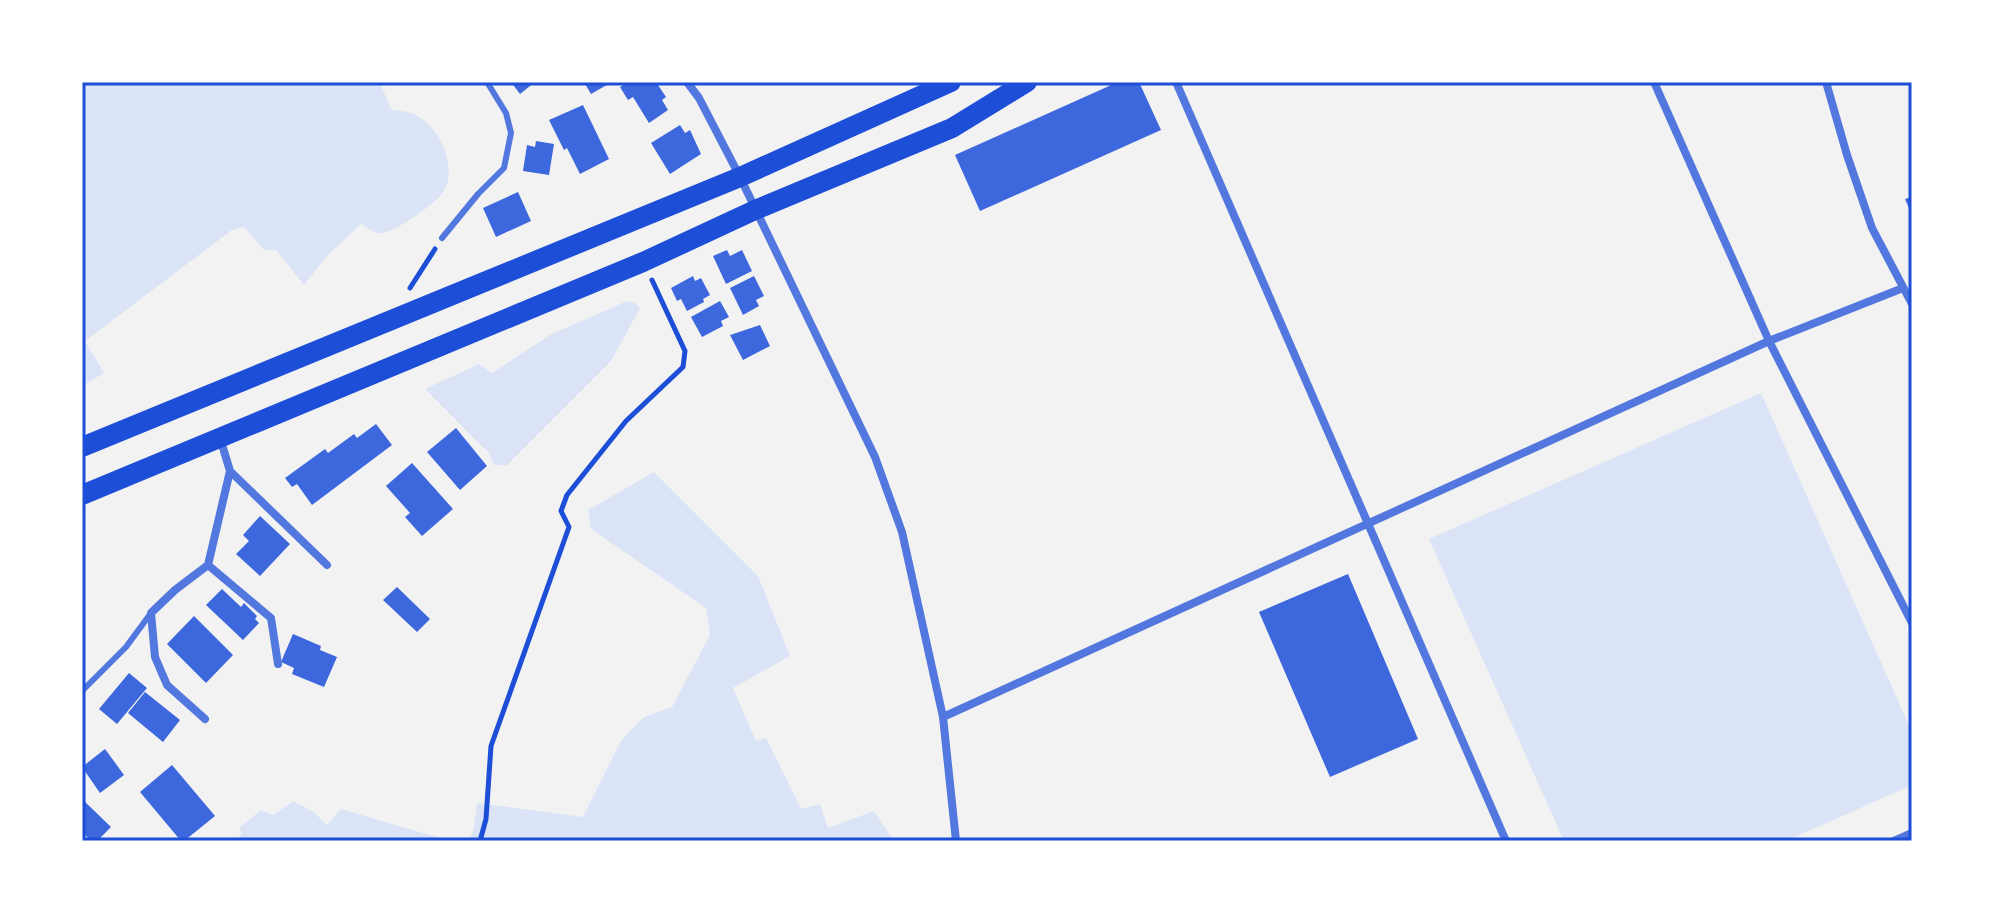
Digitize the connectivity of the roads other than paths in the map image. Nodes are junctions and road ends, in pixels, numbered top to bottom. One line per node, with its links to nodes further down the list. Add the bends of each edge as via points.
1 (487, 82): 10 (lane, via 511,133 504,168)
2 (687, 82): 8 (street)
3 (951, 82): 8 (main road)
4 (1027, 82): 9 (main road, via 952,128)
5 (1176, 82): 18 (street)
6 (1654, 82): 13 (street)
7 (1826, 82): 11 (street, via 1872,228)
8 (740, 177): 9 (street); 15 (main road)
9 (755, 210): 14 (main road, via 643,262); 25 (street, via 875,457 902,532)
10 (442, 238)
11 (1903, 288): 12 (street); 13 (street)
12 (1912, 304)
13 (1769, 341): 18 (street); 22 (street)
14 (220, 437): 16 (street); 17 (main road)
15 (82, 447)
16 (230, 471): 19 (street); 20 (street)
17 (82, 495)
18 (1370, 523): 25 (street); 29 (street)
19 (208, 565): 21 (street); 23 (street, via 271,618)
20 (327, 565)
21 (151, 613): 24 (lane); 26 (street, via 155,657 167,685)
22 (1912, 623)
23 (278, 664)
24 (82, 691)
25 (943, 717): 28 (street)
26 (205, 719)
27 (1912, 833): 30 (street)
28 (956, 841)
29 (1506, 841)
30 (1894, 841)

